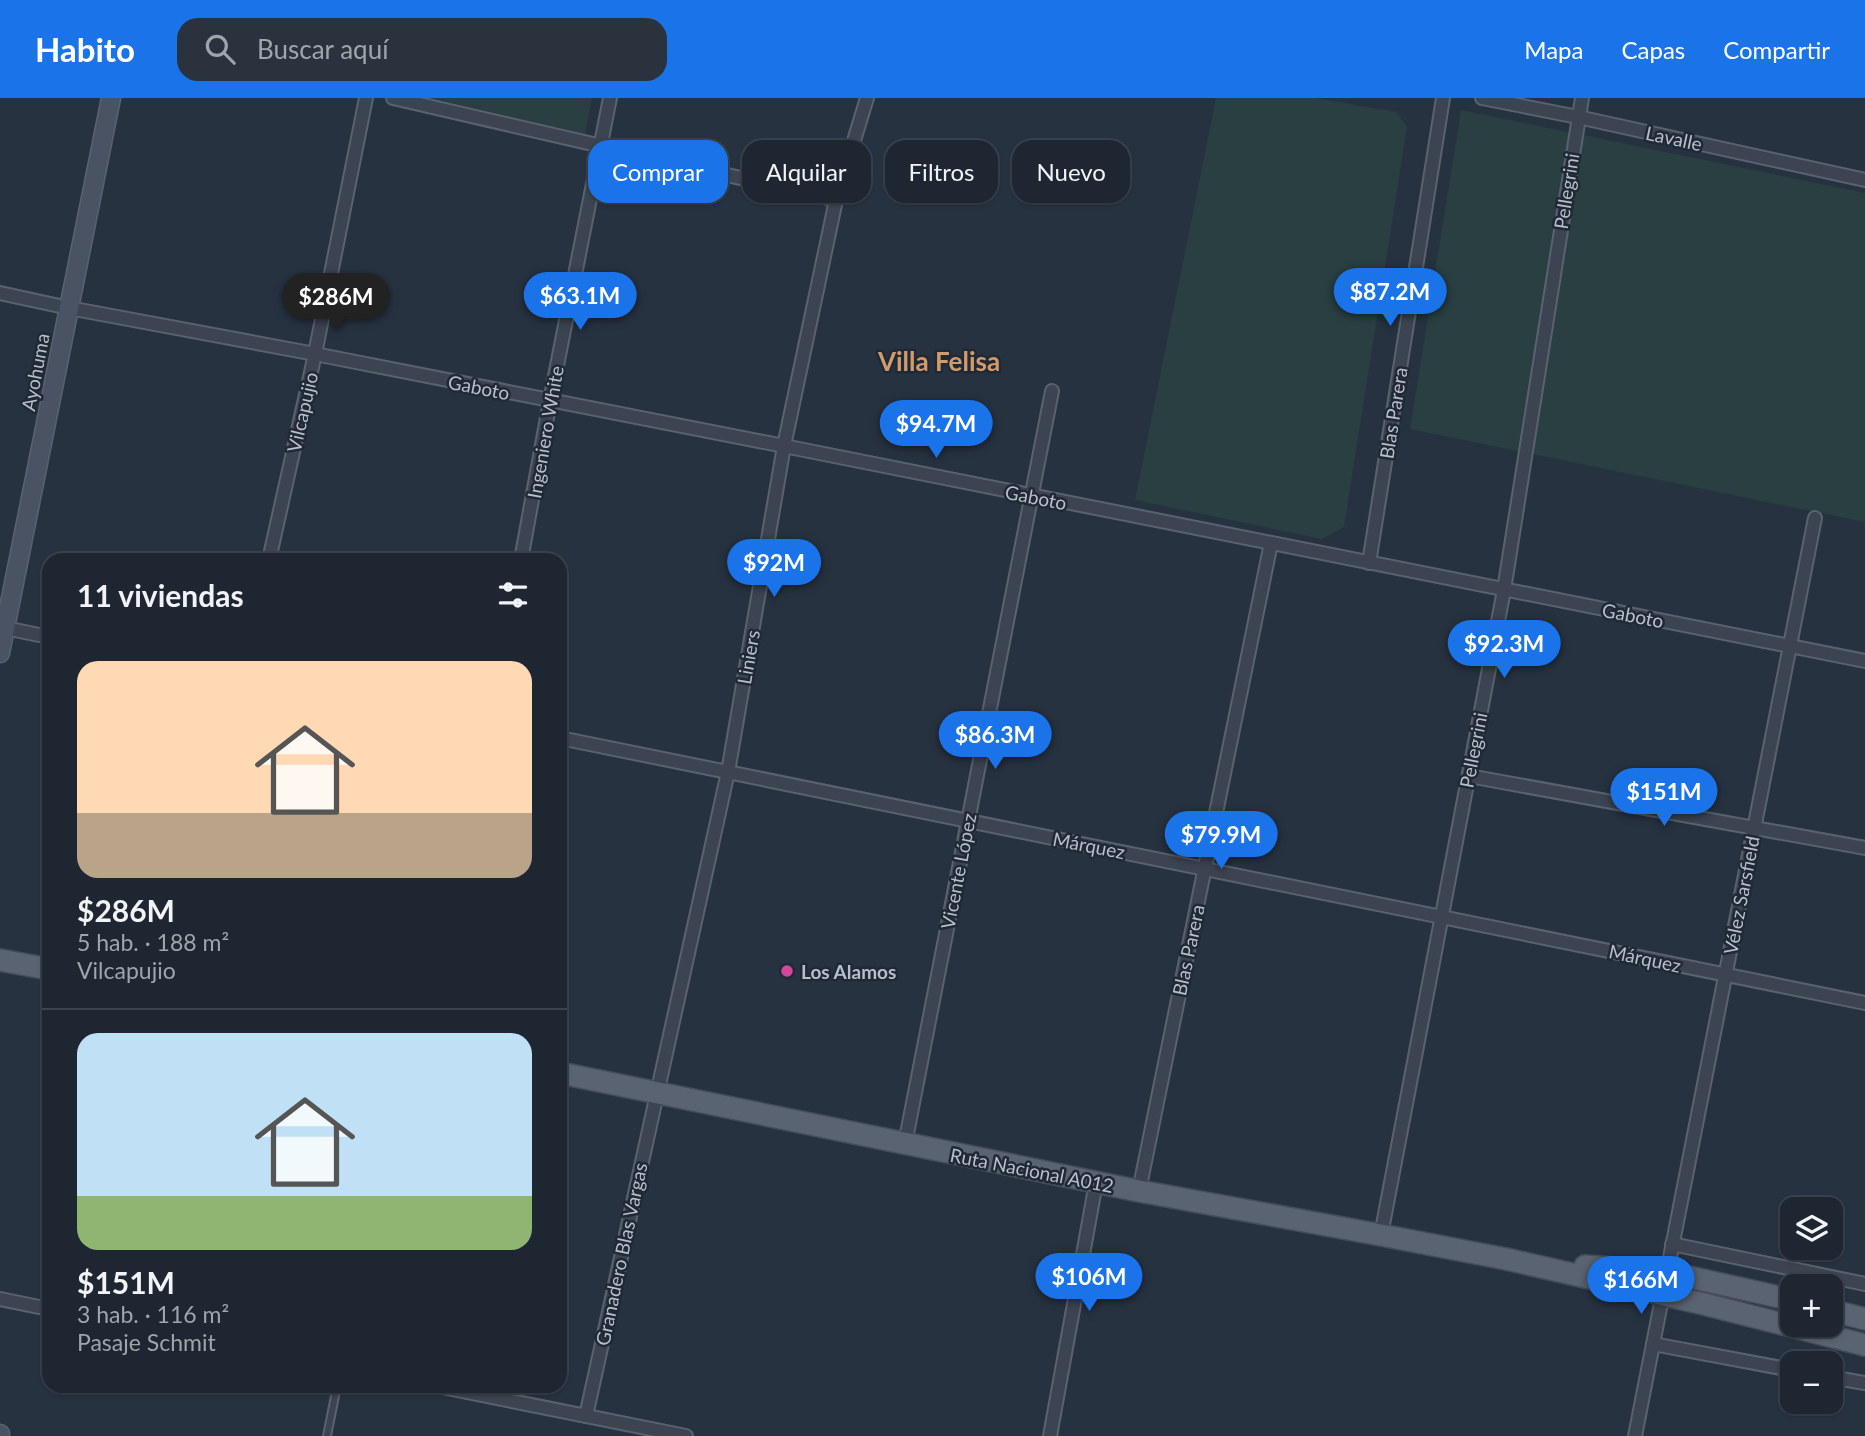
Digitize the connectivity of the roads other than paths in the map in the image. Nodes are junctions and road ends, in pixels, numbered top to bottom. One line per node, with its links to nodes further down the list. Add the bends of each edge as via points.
1 (111, 98): 17 (street, Ayohuma)
2 (366, 98): 18 (street, Vilcapujio)
3 (393, 98): 12 (street)
4 (610, 98): 10 (street, Ingeniero White)
5 (867, 98): 11 (street, Liniers)
6 (1444, 98): 27 (street, Blas Parera)
7 (1482, 98): 9 (street, Lavalle)
8 (1582, 98): 9 (street, Pellegrini)
9 (1578, 117): 13 (street, Lavalle); 28 (street, Pellegrini)
10 (602, 140)
11 (854, 140)
12 (588, 143)
13 (1865, 180)
14 (590, 203): 20 (street, Ingeniero White)
15 (835, 203): 21 (street, Liniers)
16 (0, 293): 17 (street, Gaboto)
17 (69, 308): 18 (street, Gaboto); 29 (street, Ayohuma)
18 (315, 354): 20 (street, Gaboto); 25 (street, Vilcapujio)
19 (1052, 391): 22 (street, Vicente López)
20 (550, 401): 21 (street, Gaboto); 26 (street, Ingeniero White)
21 (784, 446): 22 (street, Gaboto); 35 (street, Liniers)
22 (1032, 496): 24 (street, Gaboto); 37 (street, Vicente López)
23 (1815, 518): 31 (street, Vélez Sarsfield)
24 (1271, 543): 27 (street, Gaboto); 40 (street, Blas Parera)
25 (271, 553)
26 (522, 553)
27 (1369, 563): 28 (street, Gaboto)
28 (1504, 590): 31 (street, Gaboto); 36 (street, Pellegrini)
29 (5, 628): 30 (street); 32 (street, Ayohuma)
30 (42, 636)
31 (1789, 646): 33 (street, Gaboto); 38 (street, Vélez Sarsfield)
32 (0, 653)
33 (1865, 661)
34 (567, 739): 35 (street, Márquez)
35 (728, 772): 37 (street, Márquez); 47 (street, Liniers)
36 (1469, 776): 38 (street); 41 (street, Pellegrini)
37 (968, 821): 40 (street, Márquez); 48 (street, Vicente López)
38 (1754, 827): 39 (street); 44 (street, Vélez Sarsfield)
39 (1865, 848)
40 (1205, 869): 41 (street, Márquez); 50 (street, Blas Parera)
41 (1441, 917): 44 (street, Márquez); 51 (street, Pellegrini)
42 (0, 960): 43 (main road)
43 (42, 968)
44 (1725, 975): 45 (street, Márquez); 52 (street, Vélez Sarsfield)
45 (1865, 1003)
46 (567, 1074): 47 (main road, Ruta Nacional A012)
47 (656, 1093): 48 (main road, Ruta Nacional A012); 69 (street, Granadero Blas Vargas)
48 (905, 1144): 49 (main road, Ruta Nacional A012)
49 (1096, 1183): 50 (main road, Ruta Nacional A012); 72 (street)
50 (1139, 1191): 51 (main road, Ruta Nacional A012)
51 (1381, 1235): 53 (main road, Ruta Nacional A012)
52 (1672, 1244): 54 (street, Vélez Sarsfield); 55 (street)
53 (1506, 1259): 54 (main road, Ruta Nacional A012); 56 (main road, Ruta Nacional A012)
54 (1667, 1272): 56 (street, Vélez Sarsfield); 57 (main road, Ruta Nacional A012)
55 (1865, 1284)
56 (1662, 1294): 62 (street, Vélez Sarsfield); 63 (main road, Ruta Nacional A012)
57 (1780, 1297)
58 (0, 1299): 59 (street)
59 (42, 1308)
60 (1843, 1312): 61 (main road)
61 (1865, 1316)
62 (1653, 1344): 64 (street); 73 (street, Vélez Sarsfield)
63 (1865, 1345)
64 (1780, 1368)
65 (1843, 1379): 66 (street)
66 (1865, 1383)
67 (336, 1393): 70 (lane)
68 (472, 1393): 69 (street)
69 (586, 1416): 71 (street)
70 (327, 1436)
71 (686, 1436)
72 (1050, 1436)
73 (1635, 1436)

